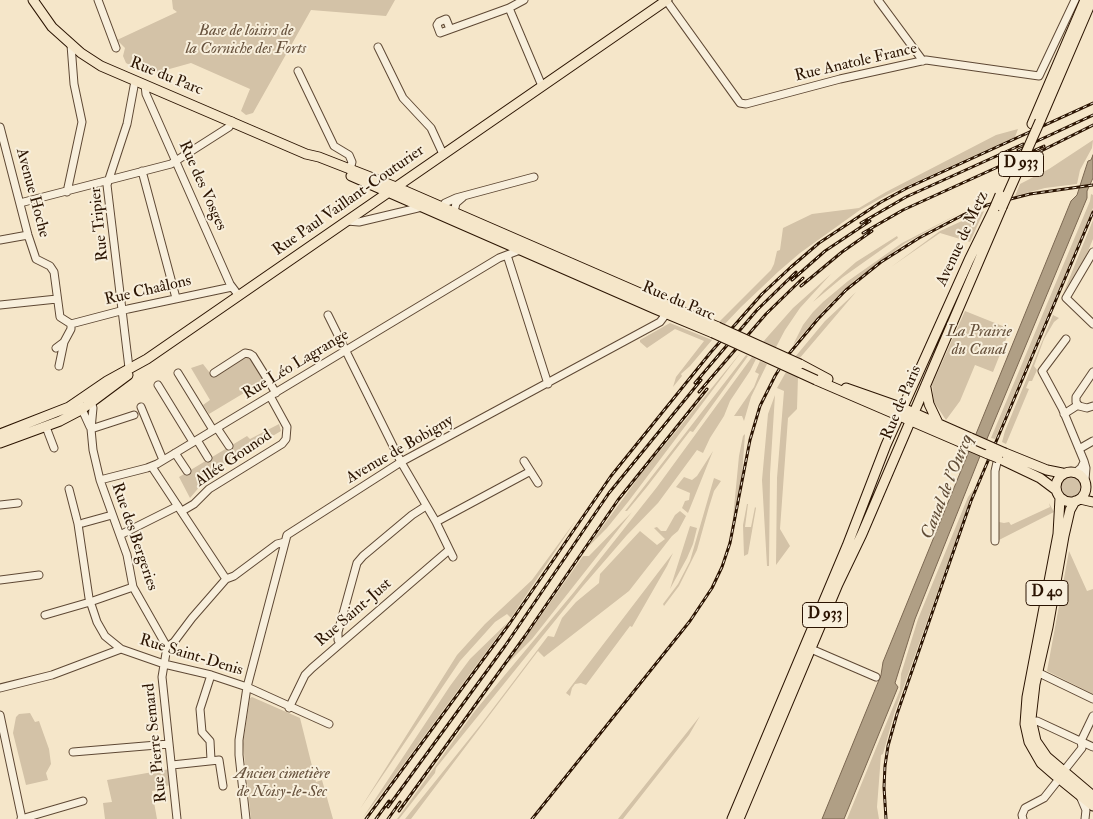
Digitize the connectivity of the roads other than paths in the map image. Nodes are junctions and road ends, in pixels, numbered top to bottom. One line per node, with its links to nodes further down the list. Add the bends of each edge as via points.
1 (33, 0): 11 (main road, Rue du Parc, via 52,27)
2 (98, 0): 13 (street)
3 (524, 0): 9 (street)
4 (667, 0): 14 (street, Rue Anatole France, via 740,103); 18 (main road, Rue Paul Vaillant-Couturier)
5 (878, 0): 14 (street)
6 (1075, 0): 14 (street, Rue Anatole France, via 1039,76)
7 (1085, 0): 20 (main road, Avenue de Metz / D 933)
8 (1092, 0): 20 (main road, D 933)
9 (509, 8): 10 (street); 18 (street)
10 (450, 29)
11 (71, 45): 16 (main road, Rue du Parc, via 101,66); 30 (street, via 74,84 82,122)
12 (378, 47): 23 (street, via 404,98 431,128)
13 (116, 48)
14 (923, 60)
15 (298, 71): 25 (street, via 334,146 349,155)
16 (135, 81): 17 (main road, Rue du Parc); 28 (street, Rue Tripier, via 127,124)
17 (145, 85): 19 (main road, Rue du Parc); 24 (street, Rue des Vosges)
18 (542, 86): 23 (main road, Rue Paul Vaillant-Couturier)
19 (232, 121): 22 (main road, Rue du Parc); 24 (street, via 229,128)
20 (1036, 123): 34 (main road, Avenue de Metz / D 933, bridge)
21 (0, 126): 31 (street, Avenue Hoche)
22 (306, 154): 25 (main road, Rue du Parc); 29 (main road, Rue du Parc)
23 (443, 154): 29 (main road, Rue Paul Vaillant-Couturier)
24 (176, 161): 26 (street); 43 (street, Rue des Vosges)
25 (350, 169): 29 (main road, Rue du Parc)
26 (142, 171): 28 (street); 45 (street)
27 (534, 177): 32 (street, via 463,197)
28 (108, 181): 30 (street); 48 (street, Rue Tripier)
29 (393, 190): 32 (main road, Rue du Parc); 33 (main road, Rue du Parc); 36 (main road, Rue Paul Vaillant-Couturier)
30 (68, 192): 31 (street)
31 (20, 204): 37 (street, Avenue Hoche)
32 (450, 206): 35 (street); 35 (street, via 442,213); 49 (main road, Rue du Parc)
33 (422, 207): 35 (main road, Rue du Parc); 36 (street, via 360,222)
34 (998, 208): 66 (main road, Rue de Paris / D 933); 73 (main road, Avenue de Metz / D 933, via 965,268)
35 (445, 217): 39 (main road, Rue du Parc)
36 (346, 221): 44 (main road, Rue Paul Vaillant-Couturier)
37 (28, 234): 38 (street); 46 (street, Avenue Hoche, via 36,259 50,266 54,272)
38 (0, 240)
39 (500, 241): 40 (main road, Rue du Parc); 42 (street, via 505,249)
40 (520, 250): 42 (street, Rue Léo Lagrange); 49 (main road, Rue du Parc)
41 (1093, 252): 52 (street, via 1066,298)
42 (503, 256): 56 (street, Rue Léo Lagrange); 63 (street)
43 (232, 287): 44 (street, Rue des Vosges); 45 (street, Rue Chaâlons)
44 (239, 296): 57 (main road, Rue Paul Vaillant-Couturier)
45 (176, 298): 48 (street, Rue Chaâlons)
46 (57, 299): 47 (street); 51 (street, Avenue Hoche, via 60,316)
47 (0, 305)
48 (123, 310): 51 (street, Rue Chaâlons); 59 (street, Rue Tripier)
49 (669, 311): 63 (street, Avenue de Bobigny, via 660,322); 73 (main road, Rue du Parc, bridge, via 713,333)
50 (328, 315): 56 (street)
51 (71, 324): 54 (street)
52 (1093, 324)
53 (1066, 339): 74 (street, via 1042,371)
54 (64, 342): 55 (street); 58 (street)
55 (56, 348)
56 (346, 350): 67 (street, Rue Léo Lagrange); 94 (street)
57 (147, 359): 59 (main road, Rue Paul Vaillant-Couturier); 64 (main road, Rue Paul Vaillant-Couturier)
58 (59, 366)
59 (129, 368): 64 (main road, Rue Paul Vaillant-Couturier)
60 (1093, 372): 70 (street, via 1076,394)
61 (178, 373): 79 (street)
62 (214, 373): 67 (street, via 245,353 250,354)
63 (548, 384): 94 (street, Avenue de Bobigny)
64 (108, 385): 68 (main road, Rue Paul Vaillant-Couturier)
65 (158, 385): 82 (street)
66 (926, 385): 76 (main road, Rue de Paris / D 933); 77 (main road, via 929,404)
67 (273, 394): 79 (street, Rue Léo Lagrange); 110 (street, Allée Gounod, via 287,427 282,444 210,489 194,504)
68 (90, 398): 69 (main road, Rue Paul Vaillant-Couturier); 80 (street, Rue des Bergeries)
69 (80, 405): 78 (main road, Rue Paul Vaillant-Couturier); 80 (street, Rue des Bergeries); 81 (main road, Rue Paul Vaillant-Couturier, via 58,411)
70 (1078, 405): 71 (street, via 1085,408); 74 (street)
71 (1093, 406)
72 (141, 407): 91 (street)
73 (902, 412): 76 (main road, Rue du Parc); 158 (main road, Rue de Paris / D 933)
74 (1064, 414): 87 (street)
75 (134, 415): 80 (street)
76 (912, 417): 77 (main road); 84 (main road); 128 (main road, Rue de Paris / D 933)
77 (939, 425): 84 (main road)
78 (46, 427): 81 (main road, Rue Paul Vaillant-Couturier); 86 (street)
79 (215, 429): 82 (street, Rue Léo Lagrange); 85 (street)
80 (91, 430): 100 (street, Rue des Bergeries)
81 (6, 436)
82 (195, 441): 88 (street, Rue Léo Lagrange); 90 (street)
83 (1093, 441): 87 (street)
84 (970, 442): 89 (main road, bridge)
85 (229, 446)
86 (54, 448)
87 (1079, 449): 93 (street)
88 (175, 453): 91 (street, Rue Léo Lagrange); 96 (street)
89 (1002, 455): 99 (main road); 104 (main road, via 1040,478); 115 (street, via 996,471)
90 (208, 458)
91 (163, 460): 95 (street, Rue Léo Lagrange)
92 (524, 461): 97 (street)
93 (1084, 461): 98 (street); 102 (street)
94 (401, 462): 109 (street); 116 (street, Avenue de Bobigny, via 287,534)
95 (152, 466): 100 (street, Rue Léo Lagrange); 110 (street)
96 (187, 471)
97 (529, 472): 101 (street); 112 (street)
98 (1076, 472): 99 (main road); 102 (main road)
99 (1062, 473): 104 (main road, via 1057,480)
100 (100, 480): 111 (street, Rue des Bergeries)
101 (538, 483)
102 (1088, 485): 105 (main road)
103 (69, 489): 123 (street, Rue Saint-Denis)
104 (1058, 494): 105 (main road, via 1067,502); 130 (main road, D 40, via 1058,534)
105 (1078, 500): 106 (main road); 130 (main road, D 40, via 1068,516)
106 (1093, 502)
107 (18, 503): 108 (street)
108 (0, 505)
109 (426, 506): 112 (street); 125 (street, via 412,514 357,563 338,632)
110 (180, 508): 114 (street); 120 (street)
111 (112, 515): 113 (street); 114 (street, Rue des Bergeries)
112 (436, 522): 117 (street)
113 (83, 523)
114 (120, 535): 122 (street, Rue des Bergeries)
115 (995, 541)
116 (285, 542): 120 (street, Avenue de Bobigny, via 277,544); 133 (street)
117 (449, 550): 118 (street); 125 (street, Rue Saint-Just)
118 (453, 557)
119 (39, 575): 121 (street)
120 (226, 579): 126 (street, Avenue de Bobigny)
121 (0, 580)
122 (133, 586): 123 (street); 126 (street, Rue des Bergeries)
123 (90, 602): 124 (street); 127 (street, Rue Saint-Denis, via 105,636)
124 (45, 615)
125 (340, 643): 136 (street, Rue Saint-Just, via 305,675)
126 (167, 647): 129 (street, Rue Pierre Semard)
127 (121, 649): 129 (street, Rue Saint-Denis); 134 (street, via 52,675)
128 (811, 649): 132 (street); 159 (main road, Rue de Paris / D 933)
129 (164, 664): 131 (street, Rue Saint-Denis); 142 (street, Rue Pierre Semard, via 162,678)
130 (1035, 671): 135 (street); 139 (main road, D 40, via 1026,706)
131 (211, 675): 133 (street, Rue Saint-Denis); 145 (street, via 200,709 202,732 210,741)
132 (876, 677)
133 (247, 687): 136 (street, Rue Saint-Denis); 157 (street, via 239,748)
134 (0, 688)
135 (1093, 699)
136 (289, 708): 140 (street, Rue Saint-Denis)
137 (0, 715): 155 (street)
138 (1093, 716): 141 (street)
139 (1028, 723): 141 (street, via 1037,721); 147 (main road, D 40, via 1029,742 1036,755 1048,770)
140 (329, 724)
141 (1081, 741): 143 (street); 147 (street, via 1082,748)
142 (169, 744): 144 (street); 146 (street, Rue Pierre Semard)
143 (1093, 747)
144 (73, 752)
145 (211, 760): 146 (street); 148 (street, via 220,760)
146 (172, 766): 156 (street, Rue Pierre Semard)
147 (1061, 775): 149 (main road, D 40); 151 (main road, D 40); 160 (street, via 1044,798 1026,808)
148 (223, 786)
149 (1068, 786): 150 (main road, D 40); 153 (main road)
150 (1079, 795): 154 (main road, D 40); 161 (street, via 1086,810)
151 (1093, 796)
152 (83, 801): 155 (street)
153 (1093, 801)
154 (1093, 806)
155 (22, 819)
156 (177, 819)
157 (246, 819)
158 (732, 819)
159 (739, 819)
160 (1022, 819)
161 (1085, 819)

